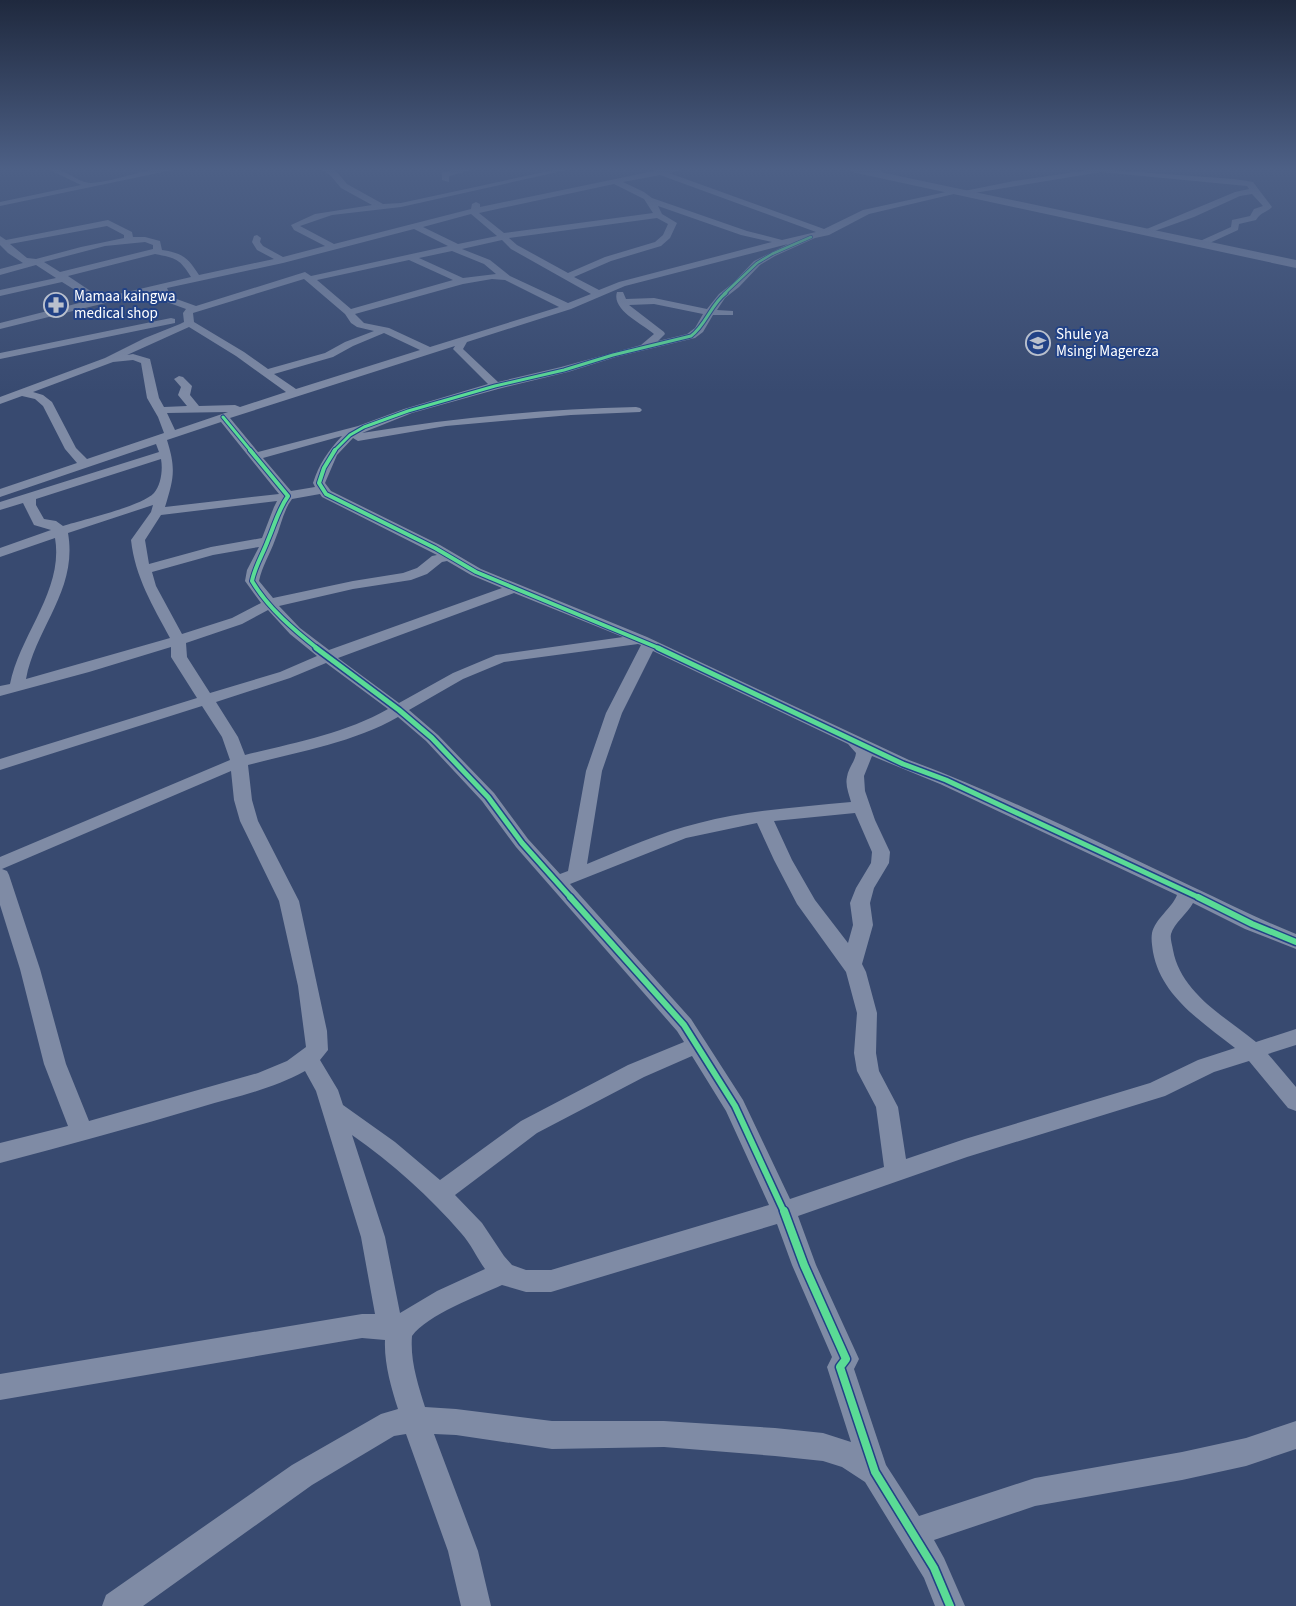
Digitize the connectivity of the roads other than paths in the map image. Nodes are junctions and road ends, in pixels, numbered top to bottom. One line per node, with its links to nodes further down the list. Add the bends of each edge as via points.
1 (5, 244): 19 (street, via 26,261)
2 (109, 244): 19 (street)
3 (157, 244): 16 (street)
4 (257, 244): 18 (street)
5 (328, 244): 14 (street)
6 (346, 244): 14 (street)
7 (448, 244): 15 (street)
8 (472, 244): 15 (street)
9 (512, 244): 22 (street)
10 (658, 244): 22 (street, via 608,259)
11 (774, 244): 28 (street)
12 (797, 244): 36 (street, via 757,263)
13 (1207, 244): 20 (street)
14 (334, 247): 18 (street)
15 (456, 248): 17 (street); 25 (street, via 487,262)
16 (157, 251): 23 (street); 26 (street, via 185,260)
17 (412, 258): 24 (street); 27 (street)
18 (282, 260): 24 (street); 26 (street)
19 (38, 262): 21 (street); 23 (street)
20 (1296, 264)
21 (0, 272)
22 (568, 276): 31 (street)
23 (63, 277): 30 (street); 32 (street)
24 (307, 277): 35 (street); 38 (street)
25 (506, 278): 27 (street, via 492,276); 34 (street)
26 (197, 279): 29 (street)
27 (462, 281): 35 (street)
28 (622, 284): 31 (street); 33 (street)
29 (161, 286): 32 (street); 38 (street, via 167,299)
30 (0, 293)
31 (599, 294): 34 (street)
32 (100, 301): 39 (street)
33 (622, 302): 36 (street, via 654,301); 42 (street, via 635,316 659,332 658,337)
34 (568, 307): 41 (street)
35 (350, 312): 40 (street, via 355,322)
36 (710, 312): 37 (street); 42 (street, via 699,330 691,336)
37 (730, 313)
38 (191, 315): 43 (street); 43 (street, via 132,329); 46 (street)
39 (0, 326)
40 (385, 330): 44 (street); 46 (street, via 329,355)
41 (462, 342): 44 (street); 48 (street, via 458,349 463,356 488,376)
42 (645, 348): 48 (street)
43 (104, 350): 45 (street); 51 (street); 52 (street, via 146,361)
44 (431, 351): 50 (street)
45 (0, 356)
46 (265, 373): 50 (street)
47 (180, 379): 49 (street, via 187,386)
48 (495, 386): 59 (street)
49 (185, 391): 52 (street); 54 (street, via 184,395)
50 (294, 393): 55 (street)
51 (22, 394): 53 (street); 64 (street, via 39,397 48,404 71,450)
52 (153, 399): 56 (street)
53 (0, 401)
54 (196, 408): 55 (street); 56 (street)
55 (248, 408): 58 (street)
56 (160, 410): 60 (street)
57 (636, 410): 61 (street, via 446,423)
58 (223, 417): 60 (street); 63 (street)
59 (364, 427): 61 (street); 63 (street)
60 (166, 438): 62 (street); 64 (street)
61 (344, 442): 66 (street, via 332,453 324,468 319,483)
62 (166, 454): 65 (street); 69 (street)
63 (255, 456): 68 (street)
64 (85, 465): 67 (street)
65 (165, 487): 71 (street); 72 (street, via 145,504)
66 (322, 490): 68 (street); 75 (street)
67 (0, 493)
68 (288, 496): 71 (street); 73 (street, via 280,507)
69 (29, 497): 70 (street); 72 (street, via 39,522 51,524)
70 (0, 506)
71 (157, 512): 76 (street, via 138,540)
72 (61, 531): 74 (street); 82 (street, via 64,546 60,578 23,661)
73 (268, 541): 76 (street, via 211,551); 78 (street, via 252,581)
74 (0, 553)
75 (449, 556): 77 (street); 78 (street, via 437,559 422,571 406,577)
76 (144, 570): 79 (street, via 161,611)
77 (514, 588): 80 (street); 81 (street, via 352,646)
78 (269, 604): 79 (street, via 237,620); 81 (street, via 294,631)
79 (178, 640): 82 (street); 84 (street, via 179,657)
80 (646, 642): 85 (street, via 606,643 501,658 458,676); 86 (street); 93 (street, via 614,713 594,771)
81 (328, 658): 84 (street, via 285,675); 85 (street)
82 (17, 687): 83 (street)
83 (0, 691)
84 (205, 699): 87 (street, via 230,737); 88 (street)
85 (399, 710): 87 (street, via 378,722); 93 (street, via 432,738 488,796 522,843)
86 (851, 738): 89 (street, via 864,752 855,782); 94 (street)
87 (239, 762): 91 (street); 100 (street, via 243,800 249,820 288,900 295,926 316,1031 317,1050)
88 (0, 765)
89 (861, 807): 90 (street); 96 (street, via 881,852 880,863 860,903 863,924)
90 (763, 816): 93 (street, via 680,834); 96 (street, via 807,904)
91 (0, 864)
92 (0, 875): 103 (street, via 55,1064)
93 (567, 879): 98 (street)
94 (1188, 892): 95 (street); 99 (street, via 1162,932 1165,962 1180,990)
95 (1296, 942)
96 (852, 963): 105 (street, via 867,1013 865,1053 868,1071 887,1107)
97 (1296, 1037): 99 (street)
98 (698, 1045): 106 (street, via 636,1071 529,1127); 107 (street, via 735,1106)
99 (1253, 1051): 101 (street); 105 (street, via 1206,1066 1157,1090)
100 (309, 1060): 102 (street, via 327,1090); 103 (street, via 248,1084)
101 (1296, 1102)
102 (334, 1110): 106 (street, via 362,1127); 109 (street, via 373,1237)
103 (82, 1133): 104 (street)
104 (0, 1153)
105 (896, 1172): 107 (street)
106 (439, 1194): 108 (street, via 472,1228)
107 (784, 1211): 108 (street, via 551,1281 528,1282); 113 (street, via 846,1360 840,1367)
108 (503, 1273): 109 (street, via 431,1307)
109 (395, 1331): 110 (street, via 362,1326); 111 (street, via 403,1382)
110 (0, 1387)
111 (416, 1420): 113 (street, via 552,1435 664,1434 814,1446 849,1455); 115 (street, via 392,1424 355,1442 302,1475); 116 (street, via 464,1553)
112 (1296, 1435): 114 (street, via 1246,1452 1182,1466 1035,1492)
113 (876, 1472): 114 (street)
114 (912, 1533): 117 (street, via 934,1568)
115 (117, 1606)
116 (476, 1606)
117 (950, 1606)

